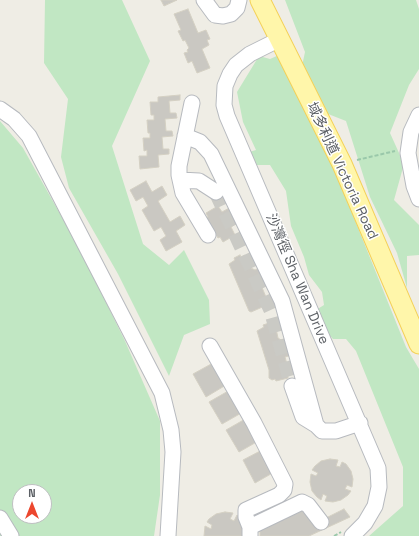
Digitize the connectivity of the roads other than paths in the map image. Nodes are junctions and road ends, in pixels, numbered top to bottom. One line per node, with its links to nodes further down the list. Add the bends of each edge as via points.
1 (204, 0): 2 (street, via 215,15 223,16 231,14 237,8)
2 (239, 0)
3 (260, 0): 4 (main road, 域多利道 Victoria Road)
4 (280, 39): 13 (main road, 域多利道 Victoria Road, via 342,164); 16 (street, 沙灣徑 Sha Wan Drive, via 250,54 236,65 225,86 225,110)
5 (192, 103): 8 (street)
6 (0, 109): 22 (street, via 14,119 29,136 162,393 171,430 173,452)
7 (419, 115): 11 (street, via 411,132 408,153)
8 (185, 136): 9 (street, via 179,166); 17 (street, via 200,142 211,154 282,301)
9 (180, 180): 10 (street, via 199,181); 12 (street, via 183,193)
10 (216, 192)
11 (419, 199)
12 (208, 234)
13 (419, 344)
14 (210, 346): 20 (street, via 285,484 279,495 246,510)
15 (292, 386): 17 (street, via 303,417)
16 (360, 423): 17 (street, via 336,432 322,431); 23 (street, 沙灣徑 Sha Wan Drive, via 378,468 379,487 371,515)
17 (316, 425)
18 (0, 518): 21 (street)
19 (321, 522): 20 (street, via 308,505 302,502)
20 (250, 532)
21 (11, 536)
22 (168, 536)
23 (352, 536)

